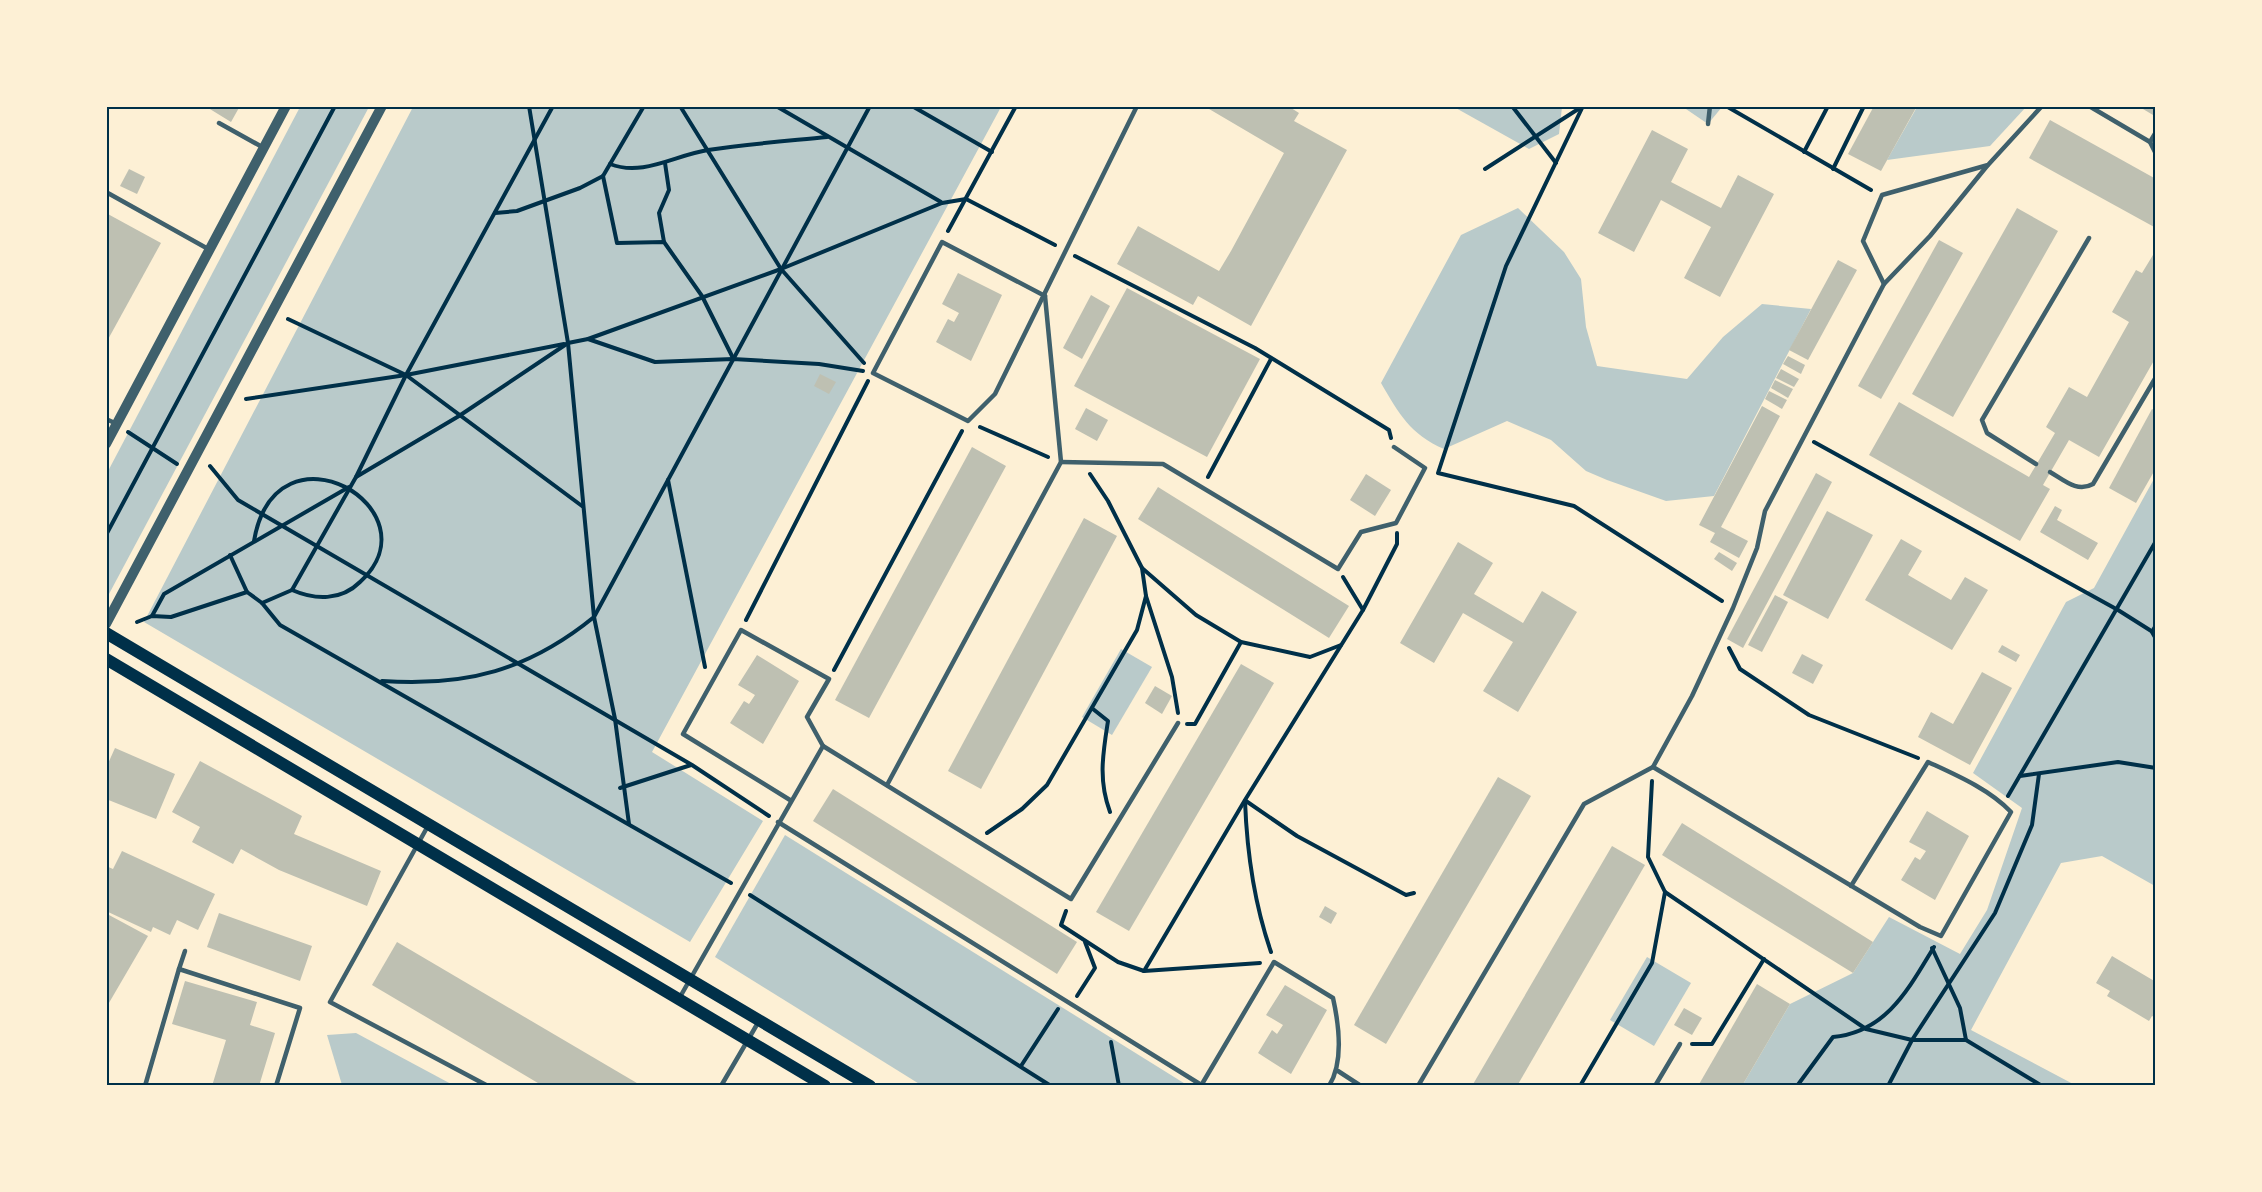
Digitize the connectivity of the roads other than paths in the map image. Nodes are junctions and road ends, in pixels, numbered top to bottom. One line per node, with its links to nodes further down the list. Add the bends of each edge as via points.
1 (286, 106): 11 (street)
2 (381, 106): 27 (street)
3 (1137, 106): 18 (lane)
4 (1710, 106): 8 (lane)
5 (2042, 106): 13 (lane)
6 (2089, 106): 10 (lane)
7 (219, 123): 11 (lane)
8 (1708, 124)
9 (2156, 132): 10 (lane)
10 (2150, 142): 12 (lane)
11 (264, 148): 16 (street)
12 (2156, 154)
13 (1988, 165): 17 (lane, via 1930,236); 17 (lane, via 1882,195 1863,241)
14 (106, 192): 16 (lane)
15 (2089, 238): 25 (lane, via 1983,420 1987,433)
16 (210, 250): 21 (street)
17 (1884, 284): 32 (lane, via 1765,511 1756,548 1733,608)
18 (1045, 296): 18 (lane, via 995,394 968,421 873,373 942,242); 24 (lane)
19 (2156, 377): 26 (lane, via 2093,484 2076,487)
20 (106, 418): 21 (lane)
21 (117, 424): 22 (street)
22 (106, 444)
23 (1394, 447): 24 (lane, via 1425,468 1396,523 1361,532 1338,569 1163,464)
24 (1061, 462): 33 (lane)
25 (2036, 464)
26 (2050, 472)
27 (106, 624)
28 (106, 633): 36 (main road)
29 (106, 659): 37 (main road)
30 (1178, 723): 33 (lane, via 1071,899)
31 (823, 746): 33 (lane); 34 (lane); 34 (lane, via 807,717 829,679 741,630 684,734)
32 (1653, 767): 38 (lane); 56 (lane, via 1584,804)
33 (887, 785)
34 (790, 800): 35 (lane)
35 (778, 822): 41 (lane); 47 (lane)
36 (429, 824): 37 (lane); 41 (main road)
37 (417, 843): 42 (main road); 50 (lane, via 330,1002)
38 (1851, 886): 38 (lane, via 1941,936 2011,812 1962,778 1928,762)
39 (185, 951): 40 (lane)
40 (179, 969): 48 (lane); 49 (lane, via 300,1008)
41 (690, 979): 42 (lane); 43 (main road)
42 (679, 999): 44 (main road)
43 (759, 1020): 44 (lane); 53 (main road)
44 (748, 1040): 51 (lane); 52 (main road)
45 (1680, 1044): 57 (lane)
46 (1338, 1071): 47 (lane, via 1338,1019 1333,998 1274,962); 54 (lane); 55 (lane)
47 (1203, 1085)
48 (145, 1086)
49 (276, 1086)
50 (488, 1086)
51 (721, 1086)
52 (825, 1086)
53 (870, 1086)
54 (1329, 1086)
55 (1362, 1086)
56 (1418, 1086)
57 (1655, 1086)

